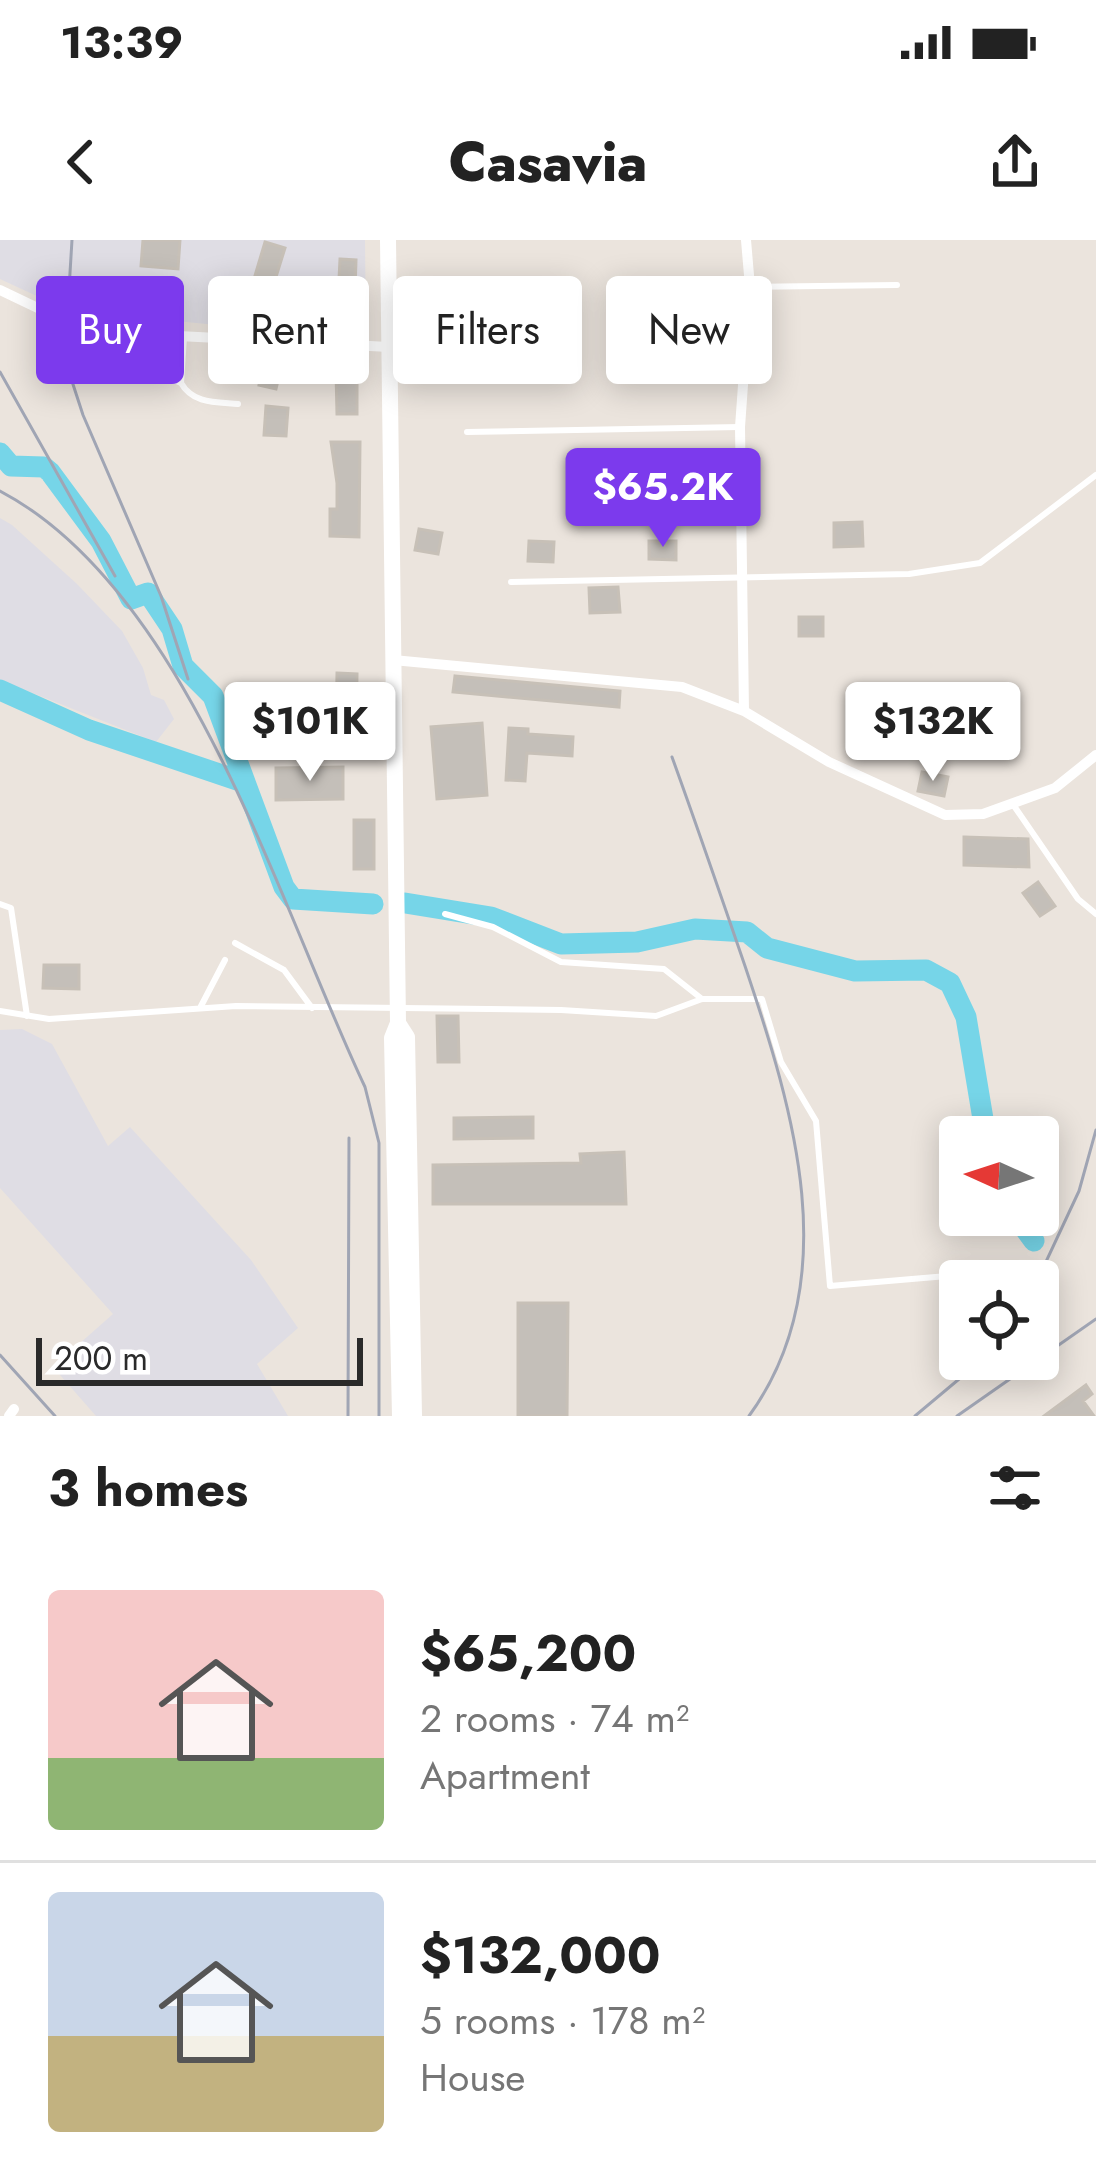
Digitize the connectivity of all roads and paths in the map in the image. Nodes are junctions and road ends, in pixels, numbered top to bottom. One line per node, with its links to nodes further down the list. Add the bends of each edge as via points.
1 (388, 240): 9 (main road)
2 (746, 240): 3 (street)
3 (749, 276)
4 (897, 285): 5 (lane)
5 (772, 287)
6 (0, 290): 7 (street)
7 (36, 307)
8 (184, 336): 9 (street)
9 (389, 347): 18 (main road)
10 (182, 384): 12 (lane, via 201,400)
11 (743, 384): 13 (street)
12 (238, 404)
13 (740, 427): 14 (lane); 16 (street)
14 (466, 432)
15 (1096, 475): 16 (lane, via 980,563 909,574)
16 (742, 577): 17 (lane); 19 (street)
17 (511, 582)
18 (393, 660): 19 (street, via 682,687); 32 (main road)
19 (744, 711): 21 (street, via 829,762 945,814 983,814)
20 (1096, 755): 21 (street, via 1055,788)
21 (1012, 803): 24 (lane)
22 (0, 904): 31 (lane, via 11,908)
23 (445, 914): 27 (lane, via 493,927 561,962 664,969)
24 (1096, 914)
25 (235, 943): 29 (lane, via 284,970)
26 (226, 960): 28 (lane)
27 (701, 999): 32 (lane, via 656,1016 561,1010); 33 (lane, via 761,999 782,1062 816,1121 830,1286)
28 (200, 1008): 29 (lane); 31 (lane)
29 (312, 1008): 32 (lane)
30 (0, 1011): 31 (lane)
31 (27, 1016)
32 (398, 1017): 34 (main road, via 392,1038); 35 (main road, via 407,1037)
33 (939, 1277)
34 (400, 1416)
35 (414, 1416)

